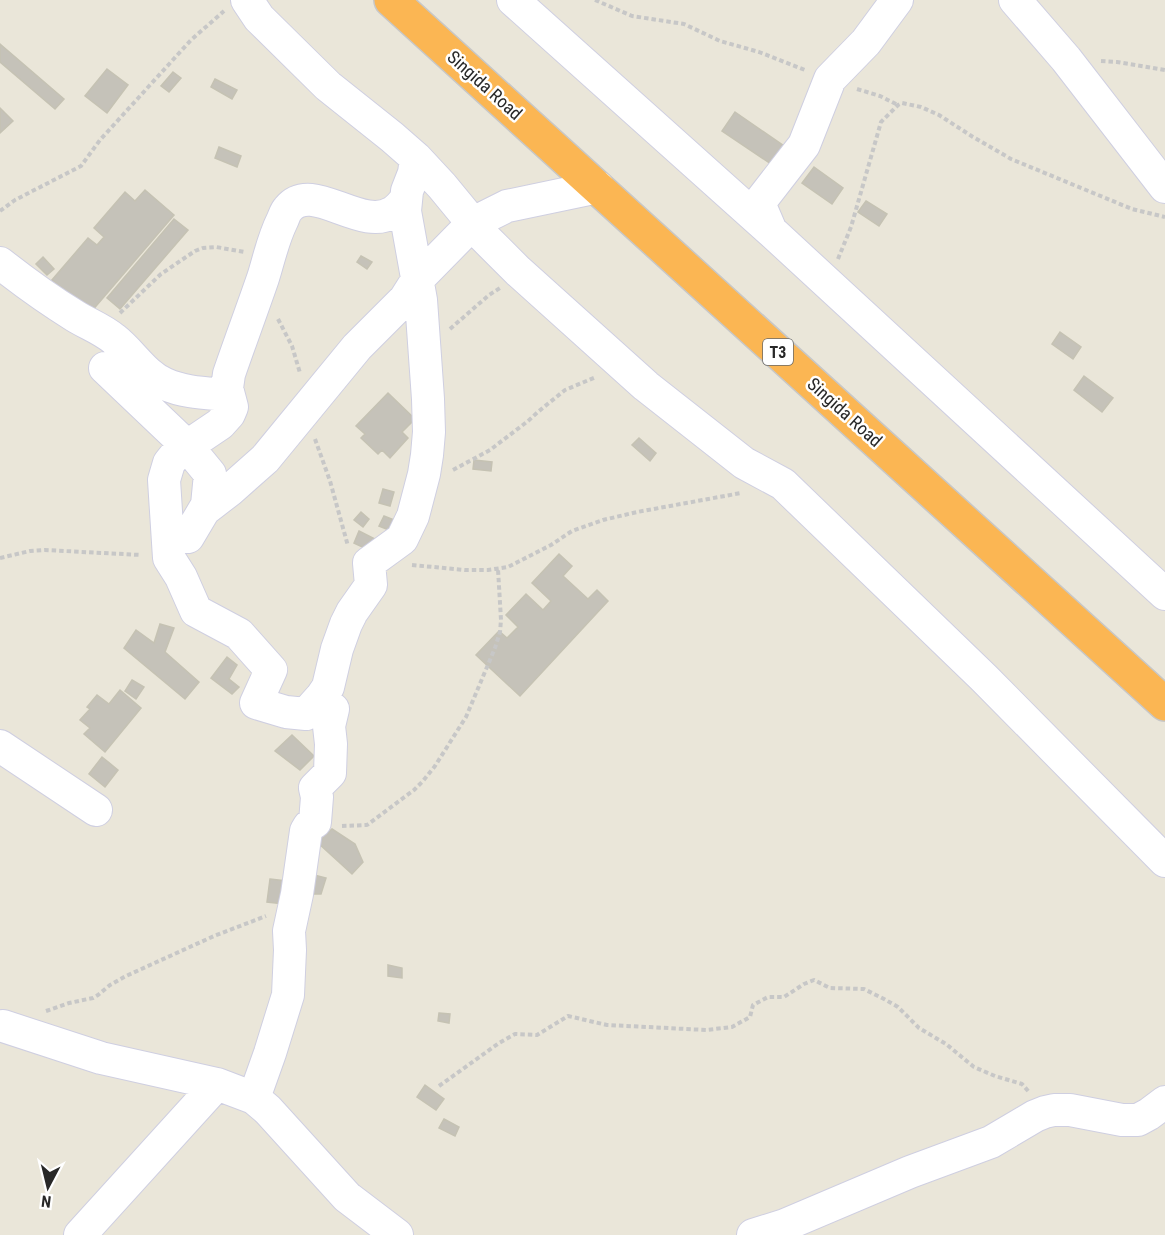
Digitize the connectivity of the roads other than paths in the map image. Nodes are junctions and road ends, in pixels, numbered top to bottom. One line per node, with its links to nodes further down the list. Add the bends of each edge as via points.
1 (391, 0): 8 (highway, Singida Road / T3)
2 (897, 0): 11 (street, via 866,42 830,79 804,145 759,203)
3 (1015, 0): 7 (street)
4 (237, 4): 6 (street, via 250,6 328,86)
5 (529, 5): 11 (street)
6 (416, 158): 9 (street); 10 (street)
7 (1165, 187)
8 (598, 188): 10 (street, via 507,206); 20 (highway, Singida Road / T3)
9 (405, 199): 13 (street); 15 (street, via 393,212 379,216 349,212 313,199 303,199 288,209 277,230 229,374)
10 (473, 223): 13 (street); 24 (street, via 518,272 646,386 744,463 783,484 984,678)
11 (771, 231): 19 (street)
12 (0, 263): 15 (street, via 47,298 117,340 164,384)
13 (417, 280): 17 (street, via 405,299 357,347 265,459); 21 (street, via 429,432 413,516 402,539 369,563 371,585 346,624 328,687)
14 (105, 368): 16 (street)
15 (228, 395): 16 (street, via 232,407 229,414)
16 (187, 446): 17 (street, via 210,474); 18 (street, via 169,463 164,480)
17 (204, 510): 18 (street)
18 (179, 548): 21 (street, via 181,577 196,611 239,634 271,670 256,703)
19 (1165, 594)
20 (1165, 704)
21 (306, 714): 27 (street, via 320,707 333,709 329,726 330,773 315,789 315,822 306,831 289,931 288,995)
22 (0, 747): 23 (street)
23 (96, 810)
24 (1165, 861)
25 (3, 1026): 26 (street, via 102,1058)
26 (217, 1084): 27 (street); 29 (street)
27 (254, 1098): 30 (street, via 347,1197)
28 (1165, 1102): 31 (street, via 1138,1120 1070,1110 1045,1112 991,1142)
29 (80, 1235)
30 (398, 1235)
31 (753, 1235)

